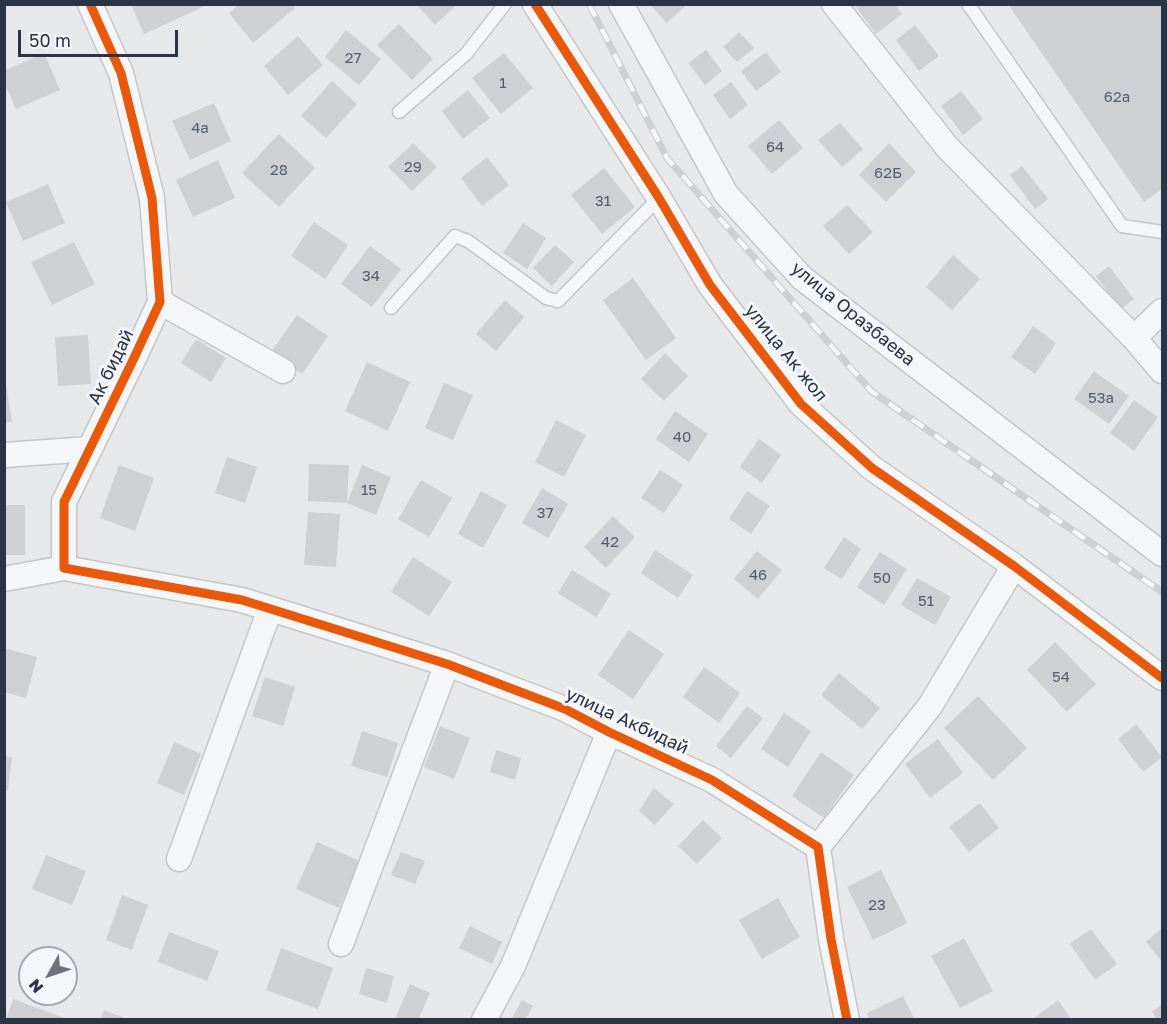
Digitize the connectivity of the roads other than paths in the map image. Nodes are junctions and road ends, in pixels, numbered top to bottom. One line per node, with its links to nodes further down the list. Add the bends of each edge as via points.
1 (90, 4): 10 (street, Ак бидай, via 121,73 152,198)
2 (506, 4): 7 (lane, via 466,54)
3 (535, 4): 8 (street, улица Ак жол)
4 (621, 4): 18 (street, улица Оразбаева, via 726,194 802,278)
5 (834, 4): 13 (street, via 947,147)
6 (968, 4): 9 (lane, via 1122,226)
7 (399, 112)
8 (659, 198): 11 (lane, via 558,301 546,298 468,241 455,236); 19 (street, улица Ак жол, via 710,285 801,404 872,468)
9 (1162, 232)
10 (160, 302): 14 (street); 16 (street, Ак бидай)
11 (391, 308)
12 (1162, 311): 13 (street)
13 (1134, 338): 15 (street)
14 (283, 371)
15 (1162, 371)
16 (90, 449): 17 (street); 20 (street, Ак бидай, via 64,502)
17 (4, 455)
18 (1162, 554)
19 (1014, 566): 24 (street, улица Ак жол); 26 (street, via 930,706)
20 (64, 568): 21 (street); 22 (street, улица Акбидай, via 242,600)
21 (4, 579)
22 (270, 609): 23 (street, улица Акбидай); 27 (street)
23 (447, 664): 25 (street, улица Акбидай, via 565,709); 28 (street)
24 (1162, 678)
25 (609, 732): 26 (street, улица Акбидай, via 712,780); 29 (street, via 513,966)
26 (818, 847): 30 (street)
27 (179, 859)
28 (341, 944)
29 (484, 1020)
30 (847, 1020)

